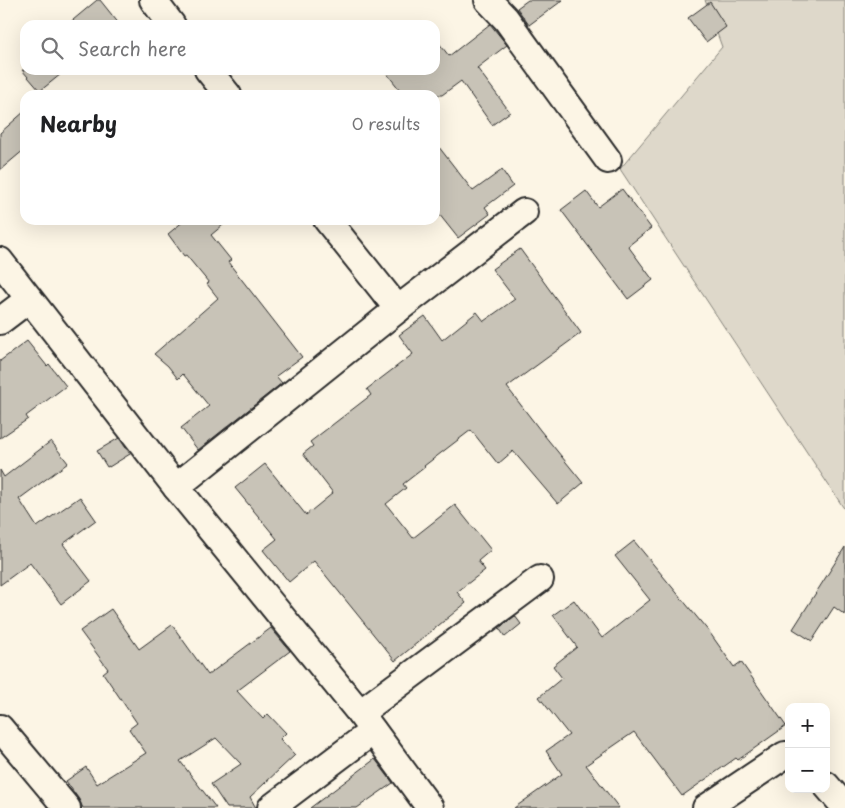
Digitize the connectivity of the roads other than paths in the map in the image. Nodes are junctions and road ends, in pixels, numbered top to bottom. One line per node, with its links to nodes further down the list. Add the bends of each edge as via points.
1 (153, 0): 3 (street)
2 (488, 0): 6 (street, via 506,19)
3 (168, 20)
4 (212, 75): 5 (street)
5 (224, 90)
6 (608, 160)
7 (524, 212): 11 (street)
8 (331, 225): 11 (street)
9 (0, 261): 10 (street)
10 (29, 299): 12 (street); 13 (street)
11 (398, 309): 13 (street)
12 (0, 321)
13 (176, 487): 15 (street)
14 (540, 579): 15 (street)
15 (366, 722): 21 (street); 22 (street)
16 (0, 728): 20 (street)
17 (785, 755): 23 (street)
18 (830, 790): 19 (street)
19 (845, 807)
20 (67, 808)
21 (271, 808)
22 (430, 808)
23 (706, 808)

